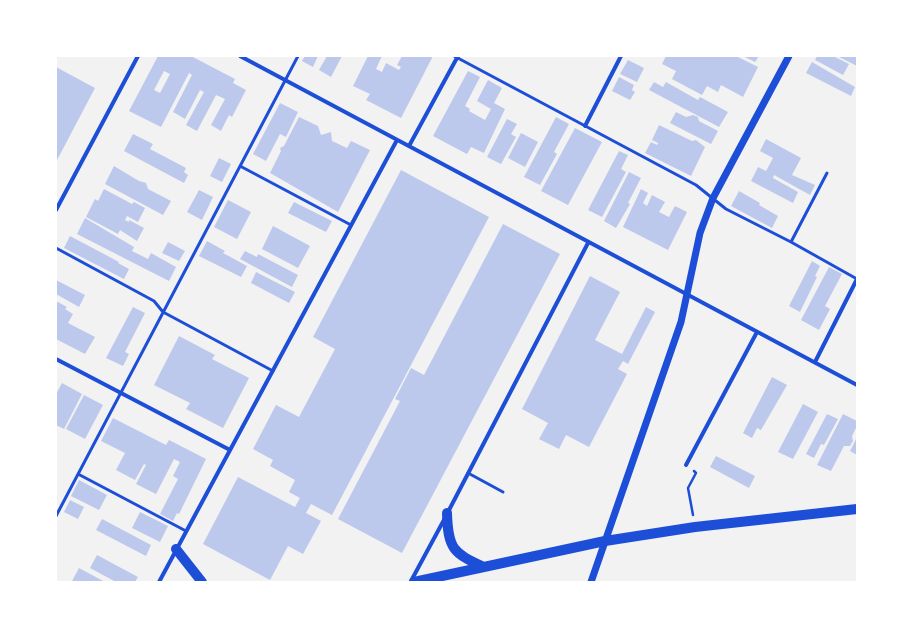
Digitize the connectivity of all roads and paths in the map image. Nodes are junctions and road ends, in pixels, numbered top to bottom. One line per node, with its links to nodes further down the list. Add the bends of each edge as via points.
1 (138, 56): 14 (street)
2 (240, 56): 7 (street)
3 (298, 56): 7 (lane)
4 (621, 56): 8 (street)
5 (789, 56): 13 (street)
6 (456, 57): 8 (lane); 10 (street)
7 (285, 80): 9 (street); 11 (lane)
8 (585, 126): 13 (lane, via 696,185)
9 (398, 140): 10 (street); 15 (street)
10 (409, 146): 17 (street)
11 (240, 166): 15 (lane); 21 (lane)
12 (827, 173): 16 (lane)
13 (713, 198): 16 (lane, via 726,208); 20 (street, via 700,233)
14 (56, 210)
15 (351, 225): 25 (street)
16 (791, 242): 19 (lane)
17 (588, 243): 20 (street); 30 (street)
18 (56, 248): 21 (lane, via 154,301)
19 (857, 279): 24 (street)
20 (686, 294): 22 (street); 38 (street, via 681,322)
21 (163, 312): 25 (lane); 27 (lane)
22 (757, 332): 24 (street); 29 (street)
23 (56, 359): 27 (street)
24 (814, 362): 26 (street)
25 (273, 371): 28 (street)
26 (857, 385)
27 (121, 392): 28 (street); 31 (lane)
28 (230, 450): 37 (street)
29 (686, 465): 36 (path, via 696,473 688,488)
30 (468, 473): 32 (lane); 34 (street)
31 (78, 474): 35 (lane); 37 (lane)
32 (502, 492)
33 (857, 508): 36 (main road)
34 (447, 513): 40 (main road, via 452,546 462,557); 43 (street)
35 (56, 516)
36 (695, 527): 38 (main road)
37 (186, 531): 39 (street)
38 (605, 541): 40 (main road); 45 (street)
39 (176, 549): 41 (street); 42 (main road)
40 (484, 567): 44 (main road)
41 (159, 582)
42 (202, 582)
43 (411, 582)
44 (414, 582)
45 (591, 582)

